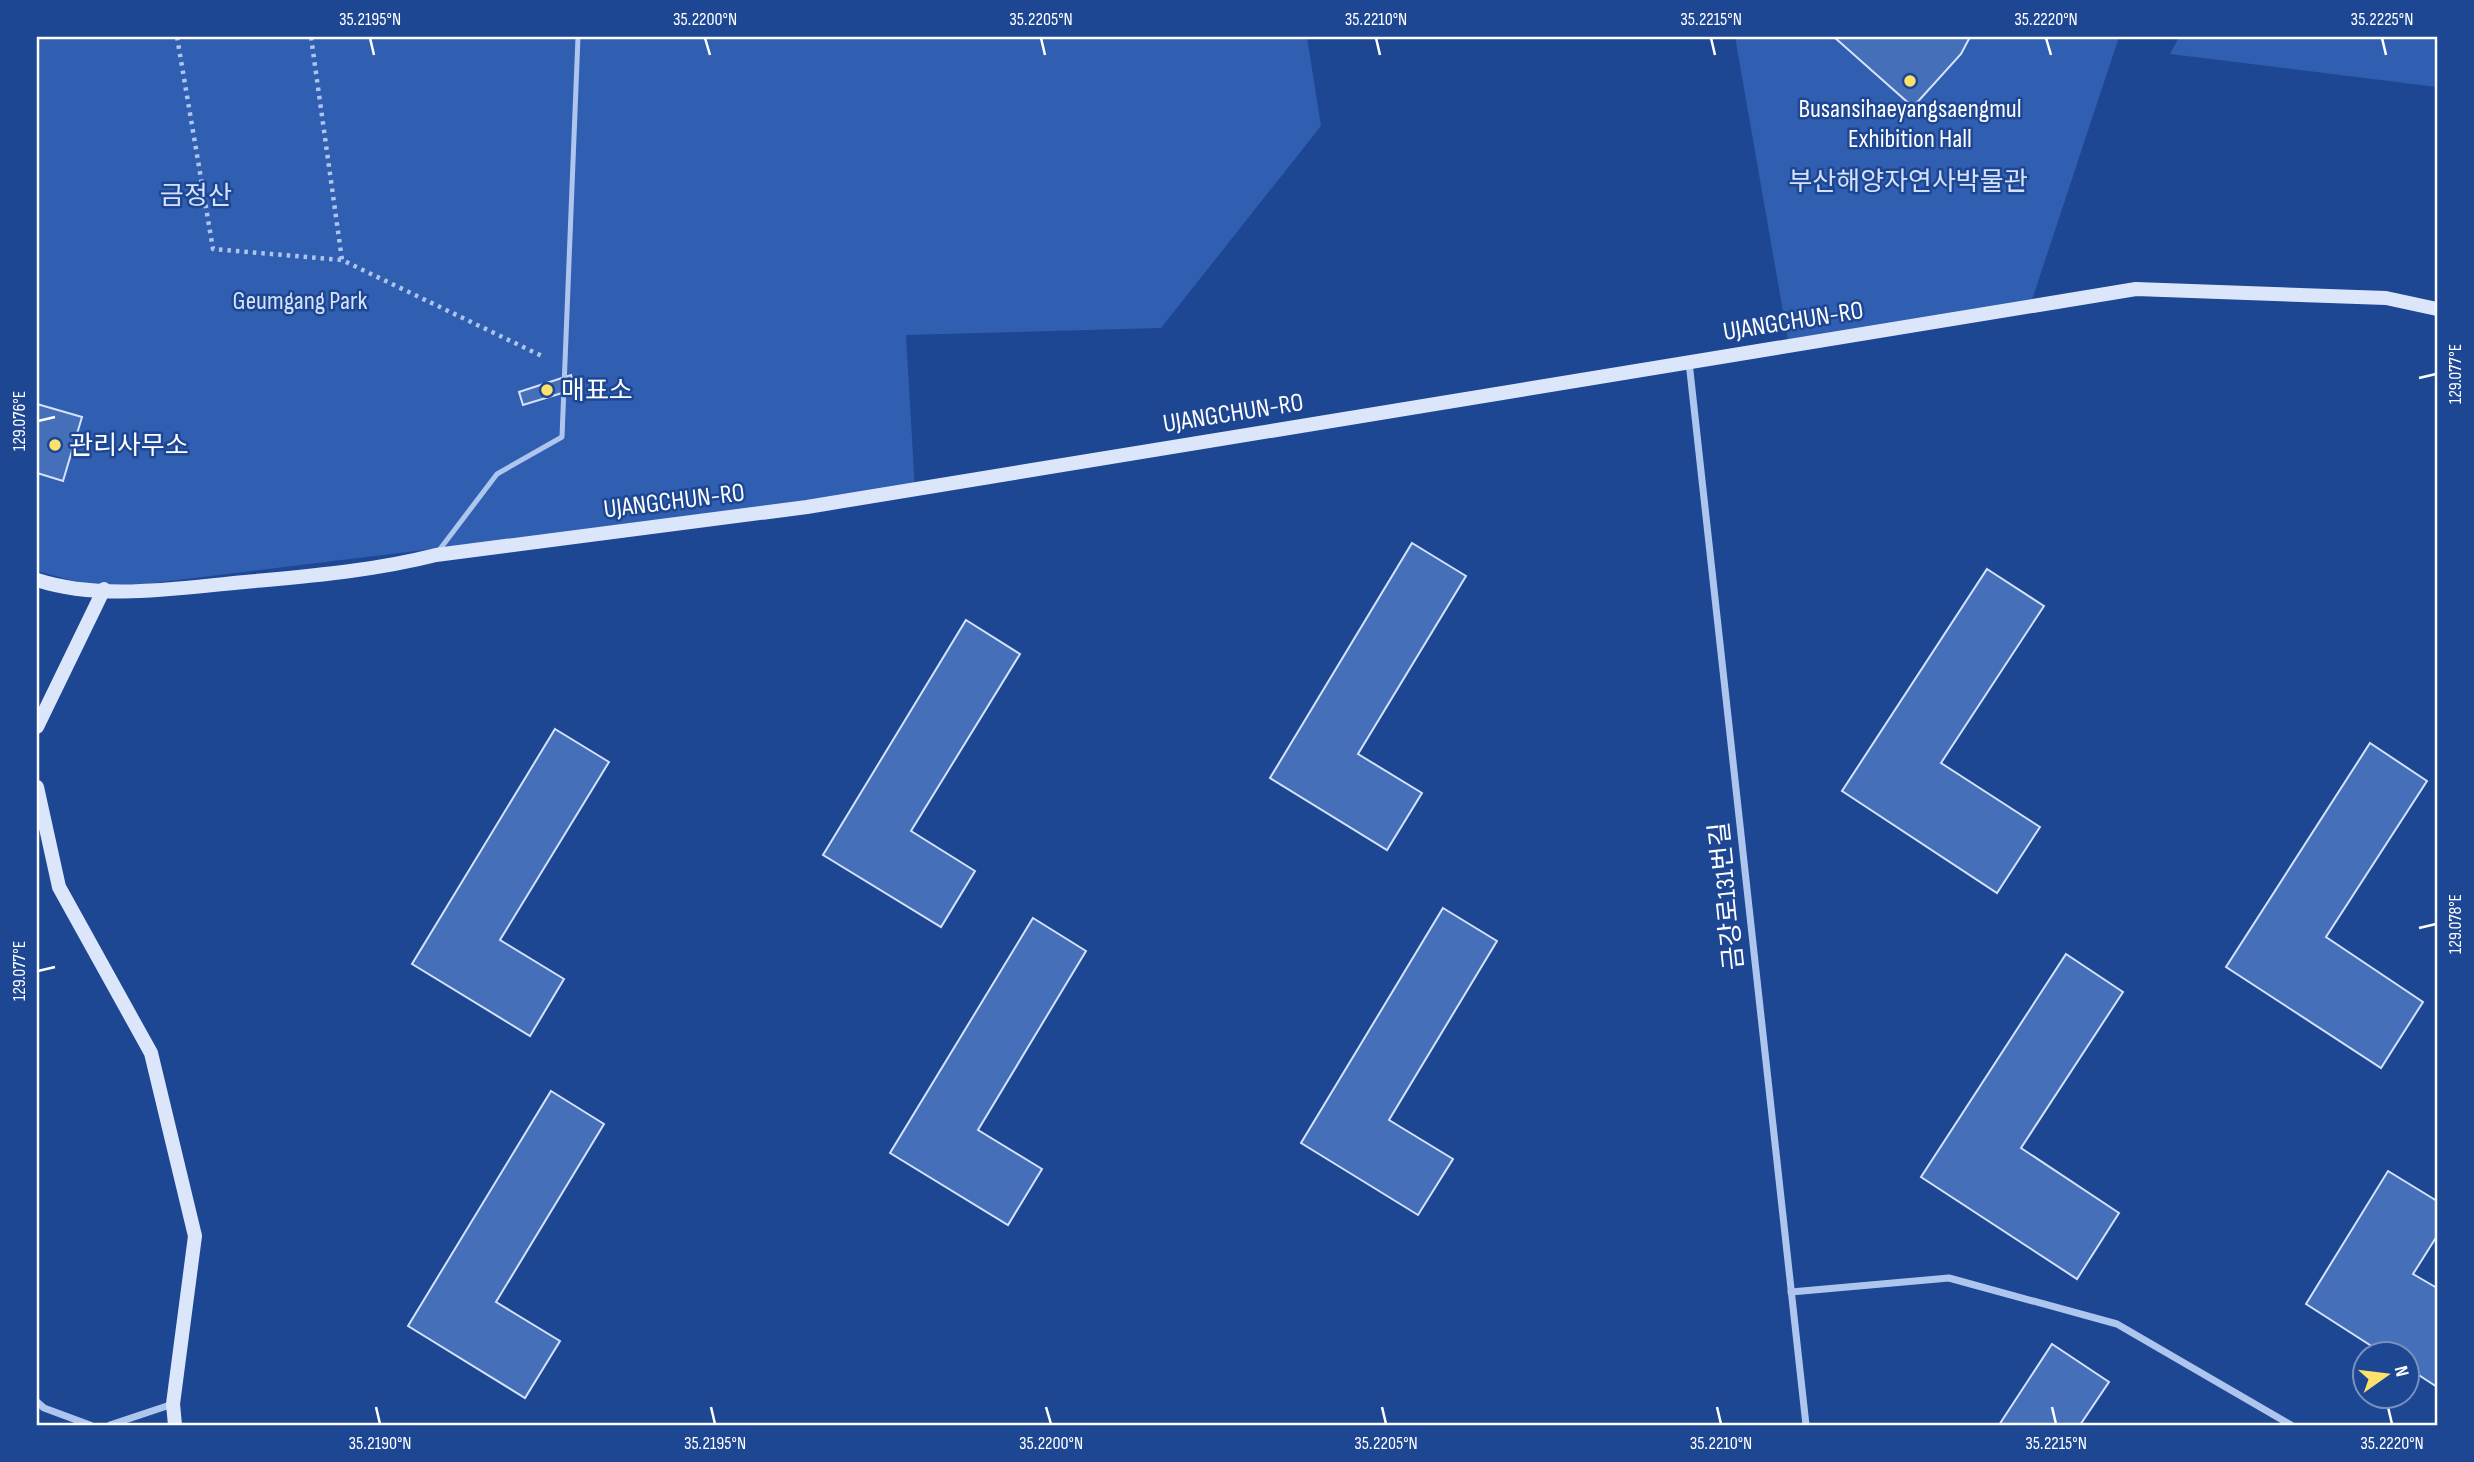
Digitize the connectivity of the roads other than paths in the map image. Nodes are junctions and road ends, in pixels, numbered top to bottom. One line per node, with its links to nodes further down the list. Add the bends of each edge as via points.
1 (578, 37): 4 (lane, via 562,437 497,474)
2 (2437, 309): 3 (main road, UJANGCHUN-RO, via 2386,298 2136,289)
3 (1688, 361): 4 (main road, UJANGCHUN-RO, via 807,508); 9 (street, 금강로131번길)
4 (436, 555): 6 (main road, UJANGCHUN-RO, via 380,569 152,591)
5 (37, 580): 6 (main road, UJANGCHUN-RO, via 58,587)
6 (104, 589): 7 (main road)
7 (37, 727)
8 (37, 788): 11 (main road, via 59,887 151,1053 195,1236)
9 (1791, 1292): 12 (street, via 1949,1278 2117,1324); 16 (street, 금강로131번길)
10 (37, 1402): 13 (street)
11 (173, 1404): 14 (street); 15 (main road)
12 (2278, 1423): 17 (street)
13 (90, 1425)
14 (110, 1425)
15 (175, 1425)
16 (1806, 1425)
17 (2291, 1425)

